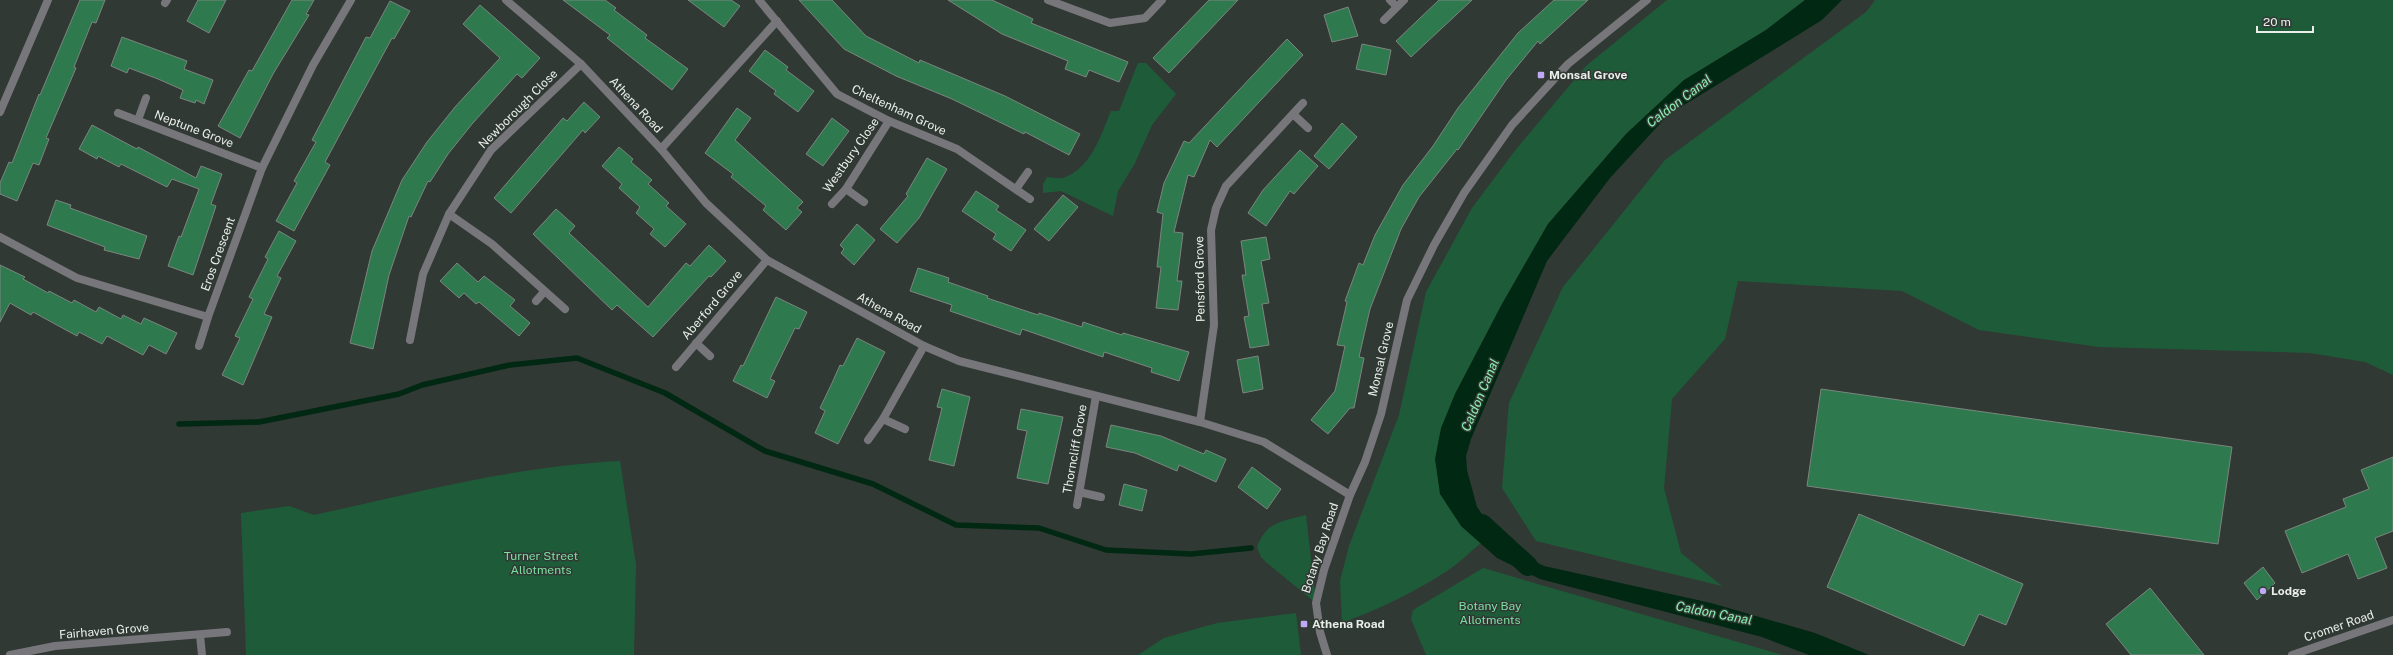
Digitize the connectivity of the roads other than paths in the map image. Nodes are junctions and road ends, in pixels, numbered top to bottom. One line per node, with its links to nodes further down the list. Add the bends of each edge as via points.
1 (48, 0): 16 (street)
2 (351, 0): 23 (street, Eros Crescent, via 313,65)
3 (506, 0): 13 (street, Athena Road)
4 (759, 0): 12 (street, Cheltenham Grove)
5 (1048, 0): 6 (street, via 1110,23 1145,18)
6 (1162, 0)
7 (1390, 0): 10 (street)
8 (1404, 0): 10 (street)
9 (1647, 0): 49 (street, Monsal Grove, via 1568,64 1512,126 1464,193 1434,245 1407,300 1381,414 1365,462)
10 (1397, 7): 11 (street)
11 (1384, 20)
12 (777, 22): 20 (street, Cheltenham Grove, via 837,94); 22 (street)
13 (581, 64): 22 (street, Athena Road); 30 (street, Newborough Close, via 491,150)
14 (146, 98): 19 (street)
15 (1303, 103): 18 (street, Pensford Grove)
16 (0, 112)
17 (118, 113): 19 (street, Neptune Grove)
18 (1293, 114): 21 (street); 45 (street, Pensford Grove, via 1226,186 1216,208 1211,230 1214,325)
19 (138, 120): 23 (street, Neptune Grove)
20 (889, 121): 25 (street, Westbury Close); 26 (street, Cheltenham Grove, via 957,149)
21 (1308, 128)
22 (661, 149): 32 (street, Athena Road, via 706,203)
23 (262, 168): 36 (street, Eros Crescent)
24 (1028, 172): 26 (street)
25 (846, 189): 28 (street); 29 (street, Westbury Close)
26 (1016, 189): 27 (street, Cheltenham Grove)
27 (1030, 199)
28 (864, 202)
29 (832, 204)
30 (449, 214): 33 (street, via 492,244); 37 (street, Newborough Close, via 423,274)
31 (0, 237): 36 (street, via 77,278)
32 (766, 260): 38 (street, Aberford Grove); 40 (street, Athena Road)
33 (544, 292): 34 (street); 35 (street)
34 (536, 301)
35 (565, 309)
36 (208, 317): 39 (street, Eros Crescent)
37 (410, 340)
38 (696, 343): 41 (street); 42 (street, Aberford Grove)
39 (199, 346)
40 (924, 346): 43 (street, Athena Road, via 959,361); 44 (street)
41 (710, 356)
42 (676, 367)
43 (1096, 396): 45 (street, Athena Road); 48 (street, Thorncliff Grove)
44 (883, 420): 46 (street); 47 (street)
45 (1200, 422): 49 (street, Athena Road, via 1264,442)
46 (905, 429)
47 (868, 440)
48 (1079, 492): 50 (street); 51 (street, Thorncliff Grove)
49 (1350, 495): 58 (street, Botany Bay Road, via 1324,570 1316,603 1320,632)
50 (1101, 497)
51 (1077, 505)
52 (2393, 620): 59 (street, Cromer Road)
53 (227, 632): 54 (street, Fairhaven Grove)
54 (200, 635): 55 (street, Fairhaven Grove); 57 (street)
55 (56, 651): 56 (street, Fairhaven Grove)
56 (10, 655)
57 (202, 655)
58 (1327, 655)
59 (2292, 655)

